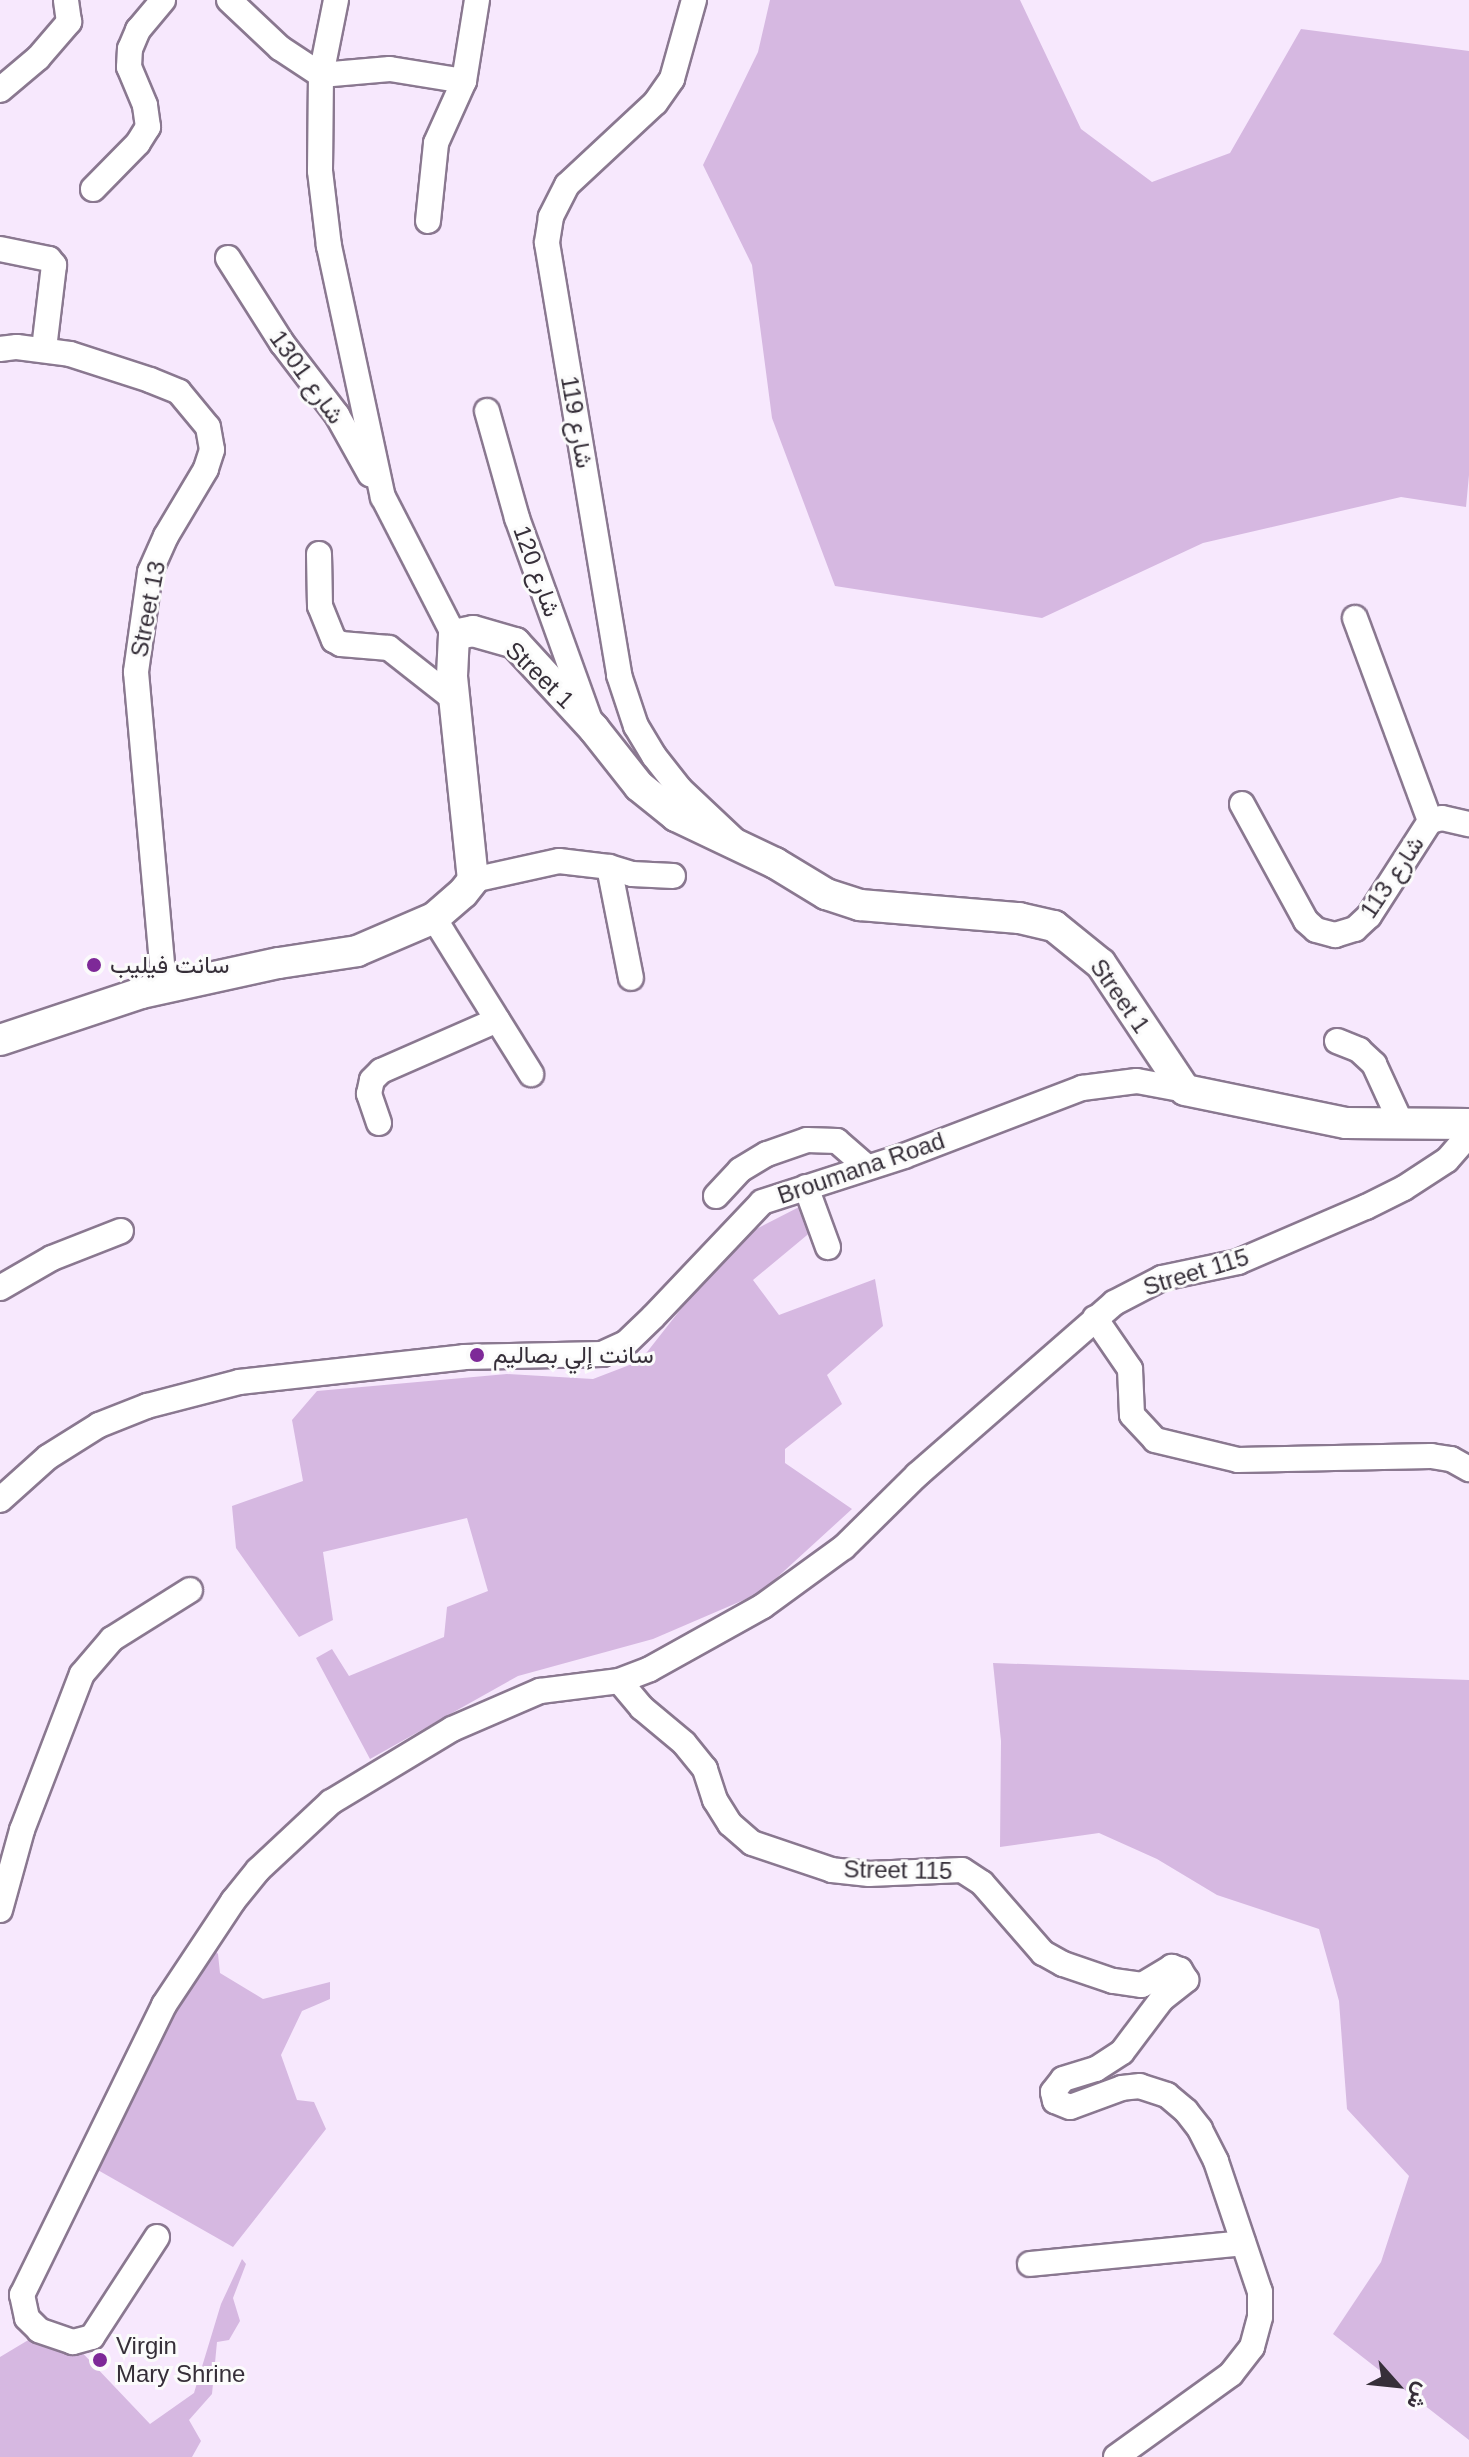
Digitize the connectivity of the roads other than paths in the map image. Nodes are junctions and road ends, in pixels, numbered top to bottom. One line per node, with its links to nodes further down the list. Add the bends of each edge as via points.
1 (66, 0): 9 (street, via 69,22)
2 (163, 0): 10 (street, via 130,49 129,67 148,127)
3 (229, 0): 7 (street, via 280,48)
4 (336, 0): 7 (street)
5 (477, 0): 8 (street)
6 (694, 0): 26 (street, شارع 119, via 672,79 655,103 567,185 551,217 547,243 623,688 654,756 680,789)
7 (321, 75): 8 (street, via 390,69); 17 (street, via 320,171 329,246)
8 (464, 81): 11 (street, via 436,143)
9 (0, 90)
10 (93, 189)
11 (428, 221)
12 (0, 249): 15 (street, via 49,259 54,265)
13 (228, 258): 17 (street, شارع 1301, via 282,343 337,415)
14 (0, 349): 15 (street, Street 13)
15 (44, 349): 32 (street, Street 13, via 112,366 179,392 208,427 212,450 206,469 150,572 136,672)
16 (487, 411): 22 (street, شارع 120, via 517,518)
17 (383, 497): 20 (street)
18 (319, 554): 21 (street, via 320,606 334,640 389,648)
19 (1355, 618): 24 (street)
20 (454, 635): 21 (street); 22 (street, Street 1, via 484,632 515,643)
21 (455, 700): 29 (street)
22 (594, 729): 26 (street, Street 1, via 639,786 676,816)
23 (1242, 804): 24 (street, شارع 113, via 1306,921 1335,935 1355,929 1369,916)
24 (1430, 821): 25 (street, شارع 113)
25 (1469, 824)
26 (743, 849): 37 (street, Street 1, via 826,894 860,905 1019,918 1054,926 1101,964)
27 (609, 867): 28 (street); 29 (street, via 559,861); 31 (street)
28 (673, 876)
29 (473, 880): 30 (street)
30 (434, 918): 32 (street, via 357,951); 33 (street)
31 (631, 978)
32 (164, 987): 34 (street)
33 (497, 1020): 36 (street); 38 (street, via 381,1071 369,1094)
34 (0, 1040)
35 (1337, 1041): 40 (street, via 1374,1064)
36 (531, 1074)
37 (1185, 1090): 40 (street, Broumana Road, via 1346,1123); 42 (street, Broumana Road, via 1137,1081 1082,1088)
38 (379, 1123)
39 (1469, 1124): 40 (street, Broumana Road)
40 (1402, 1125)
41 (1469, 1135): 48 (street, Street 115, via 1447,1160 1391,1195 1238,1262 1162,1278)
42 (867, 1167): 43 (street, Broumana Road); 44 (street, via 837,1141 807,1140 740,1170)
43 (806, 1187): 46 (street); 50 (street, Broumana Road, via 762,1202 626,1343 602,1354 464,1357 239,1382 147,1406 99,1425 48,1457)
44 (716, 1196)
45 (121, 1231): 47 (street, via 52,1258)
46 (828, 1247)
47 (0, 1288)
48 (1095, 1318): 49 (street, via 1130,1369 1132,1415 1155,1440 1238,1460 1431,1456); 52 (street, Street 115, via 844,1547 763,1606)
49 (1469, 1469)
50 (0, 1500)
51 (190, 1590): 53 (street, via 112,1639 82,1674 22,1830)
52 (619, 1681): 54 (street, via 540,1691 452,1729 331,1802 258,1870 164,2005 22,2295 27,2318 39,2330 73,2342 92,2337); 55 (street, Street 115, via 684,1743 705,1769 730,1824 752,1843 832,1870 962,1870 982,1883 1043,1953 1063,1964 1142,1985 1172,1967 1180,1970 1186,1980 1162,1999 1122,2052 1096,2069 1063,2079 1053,2092 1055,2101 1070,2107 1140,2086 1176,2101 1200,2129 1216,2161)
53 (0, 1910)
54 (157, 2237)
55 (1243, 2243): 56 (street); 57 (street, Street 115, via 1260,2292 1252,2347 1217,2387)
56 (1030, 2264)
57 (1116, 2457)

